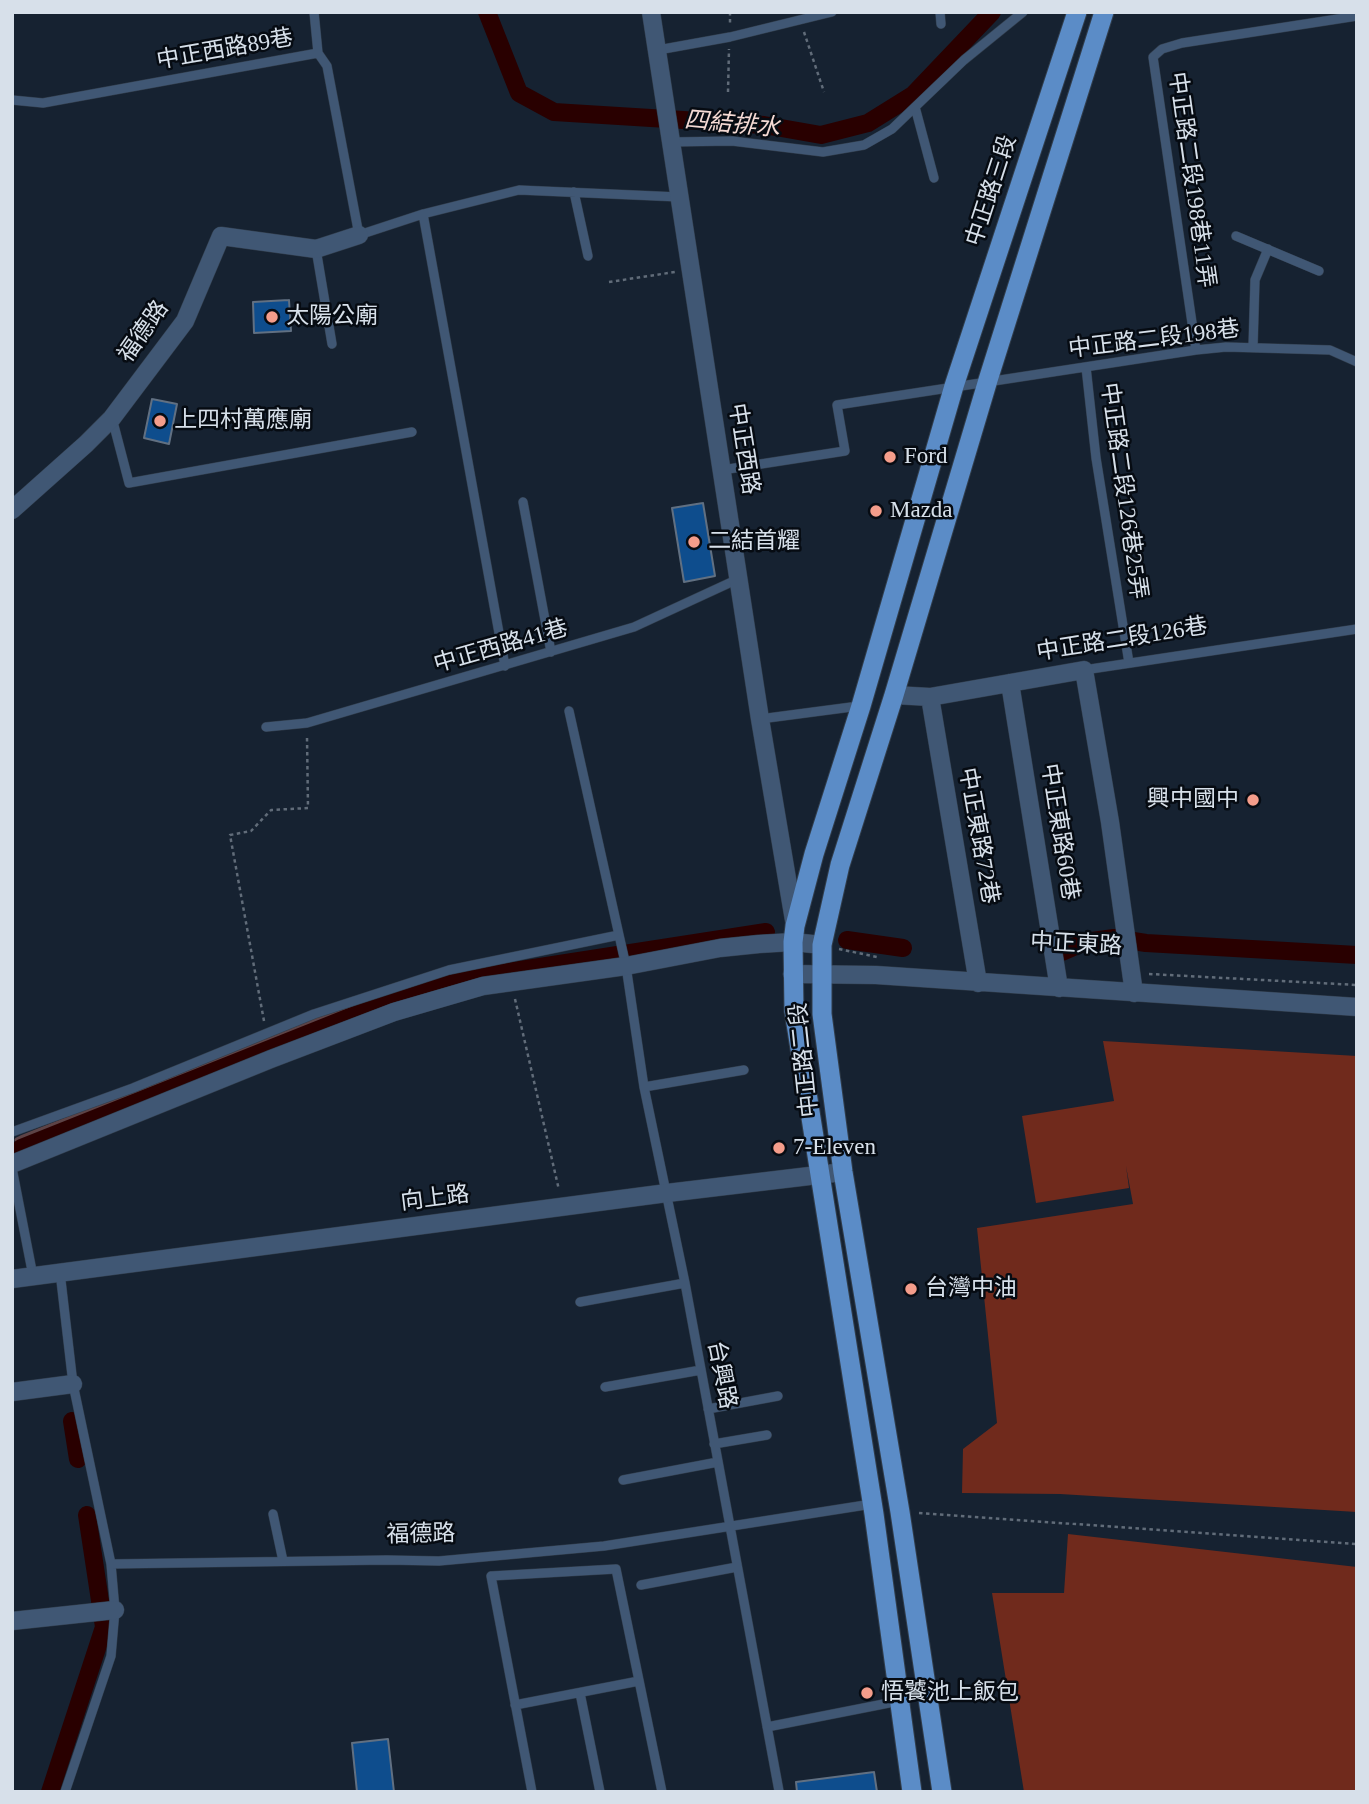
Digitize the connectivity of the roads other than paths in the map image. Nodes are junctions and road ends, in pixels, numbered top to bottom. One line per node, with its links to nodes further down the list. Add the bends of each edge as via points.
1 (313, 12): 11 (lane)
2 (651, 12): 10 (street, 中正西路)
3 (832, 12): 10 (lane)
4 (940, 12): 9 (lane)
5 (1023, 12): 13 (lane)
6 (1077, 12): 31 (main road, 中正路三段)
7 (1104, 12): 30 (main road)
8 (1357, 16): 27 (lane, 中正路二段198巷11弄, via 1182,43 1162,48 1153,57)
9 (942, 24)
10 (658, 50): 14 (street, 中正西路)
11 (318, 53): 12 (lane, 中正西路89巷, via 43,103); 19 (lane, 中正西路89巷, via 327,66)
12 (12, 100)
13 (915, 107): 14 (lane, via 892,129 864,145 823,152 733,141); 15 (lane)
14 (671, 142): 17 (street, 中正西路)
15 (934, 178)
16 (574, 192): 17 (lane); 18 (lane, via 519,190); 23 (lane)
17 (679, 197): 34 (street, 中正西路)
18 (423, 214): 19 (lane); 41 (lane)
19 (359, 235): 21 (street, 福德路)
20 (1236, 236): 22 (lane)
21 (316, 249): 25 (lane); 32 (street, 福德路, via 221,236 185,321)
22 (1268, 249): 24 (lane); 26 (lane, via 1255,280)
23 (588, 256)
24 (1319, 271)
25 (332, 344)
26 (1253, 347): 27 (lane, 中正路二段198巷); 28 (lane, 中正路二段198巷, via 1330,349)
27 (1196, 349): 29 (lane, 中正路二段198巷)
28 (1357, 362)
29 (1086, 367): 30 (lane, 中正路二段198巷); 40 (lane, 中正路二段126巷25弄)
30 (988, 380): 31 (lane, 中正路二段198巷); 44 (main road, 中正路二段)
31 (954, 386): 34 (lane, 中正路二段198巷, via 837,405 845,451); 46 (main road, 中正路二段)
32 (112, 418): 33 (lane, via 130,482); 36 (street, 福德路)
33 (412, 432)
34 (722, 470): 37 (street, 中正西路)
35 (523, 502): 39 (lane)
36 (12, 510)
37 (738, 579): 39 (lane, 中正西路41巷, via 634,627); 48 (street, 中正西路)
38 (1357, 629): 40 (lane, 中正路二段126巷)
39 (551, 652): 41 (lane, 中正西路41巷)
40 (1129, 663): 42 (lane, 中正路二段126巷)
41 (505, 666): 49 (lane, 中正西路41巷, via 307,723)
42 (1084, 670): 43 (street, 中正路二段126巷); 58 (street)
43 (1010, 683): 45 (street, 中正路二段126巷); 57 (street, 中正東路60巷)
44 (894, 695): 45 (street, 中正路二段126巷); 52 (main road, 中正路二段, via 840,865)
45 (930, 697): 56 (street, 中正東路72巷)
46 (861, 706): 48 (lane); 50 (main road, 中正路二段)
47 (569, 710): 51 (lane, 台興路)
48 (760, 719): 50 (street, 中正西路)
49 (266, 727)
50 (794, 934): 52 (street); 53 (street); 55 (main road, 中正路二段)
51 (619, 935): 53 (lane, 台興路); 62 (lane, via 449,970 314,1014)
52 (822, 946): 54 (main road, 中正路二段)
53 (626, 966): 61 (lane, 台興路); 63 (street, via 483,986 394,1012)
54 (821, 973): 55 (street, 中正東路); 56 (street, 中正東路); 64 (main road, 中正路二段, via 822,1014)
55 (792, 974): 65 (main road, 中正路二段)
56 (978, 983): 57 (street, 中正東路)
57 (1059, 988): 58 (street, 中正東路)
58 (1134, 993): 59 (street, 中正東路)
59 (1357, 1007)
60 (744, 1070): 61 (lane)
61 (645, 1087): 66 (lane, 台興路)
62 (12, 1132)
63 (12, 1166): 68 (lane)
64 (843, 1172): 65 (street, 向上路); 102 (main road, 中正路二段)
65 (821, 1175): 66 (street, 向上路); 82 (main road, 中正路二段)
66 (667, 1193): 67 (street, 向上路); 70 (lane, 台興路)
67 (60, 1272): 68 (street, 向上路); 73 (lane)
68 (33, 1276): 69 (street, 向上路)
69 (12, 1279)
70 (685, 1283): 71 (lane); 72 (lane, 台興路)
71 (580, 1302)
72 (701, 1370): 74 (lane); 77 (lane, 台興路)
73 (73, 1384): 75 (street); 86 (lane)
74 (605, 1387)
75 (12, 1392)
76 (778, 1396): 77 (lane)
77 (708, 1409): 79 (lane, 台興路)
78 (767, 1434): 79 (lane)
79 (714, 1444): 80 (lane, 台興路)
80 (718, 1462): 81 (lane); 84 (lane, 台興路)
81 (623, 1480)
82 (872, 1504): 84 (lane, 福德路); 93 (main road, 中正路二段)
83 (273, 1514): 85 (lane)
84 (730, 1527): 85 (lane, 福德路, via 604,1546 439,1561); 87 (lane, 台興路)
85 (283, 1561): 86 (lane, 福德路)
86 (111, 1564): 89 (lane)
87 (737, 1567): 88 (lane); 95 (lane, 台興路)
88 (641, 1585)
89 (107, 1611): 90 (street); 97 (lane, via 111,1656)
90 (12, 1620)
91 (639, 1681): 92 (lane); 94 (lane, via 616,1569 491,1576); 100 (lane)
92 (580, 1692): 94 (lane); 99 (lane)
93 (899, 1701): 95 (lane); 101 (main road, 中正路二段)
94 (515, 1705): 98 (lane)
95 (767, 1727): 96 (lane, 台興路)
96 (779, 1791)
97 (65, 1792)
98 (532, 1792)
99 (600, 1792)
100 (662, 1792)
101 (912, 1792)
102 (942, 1792)

